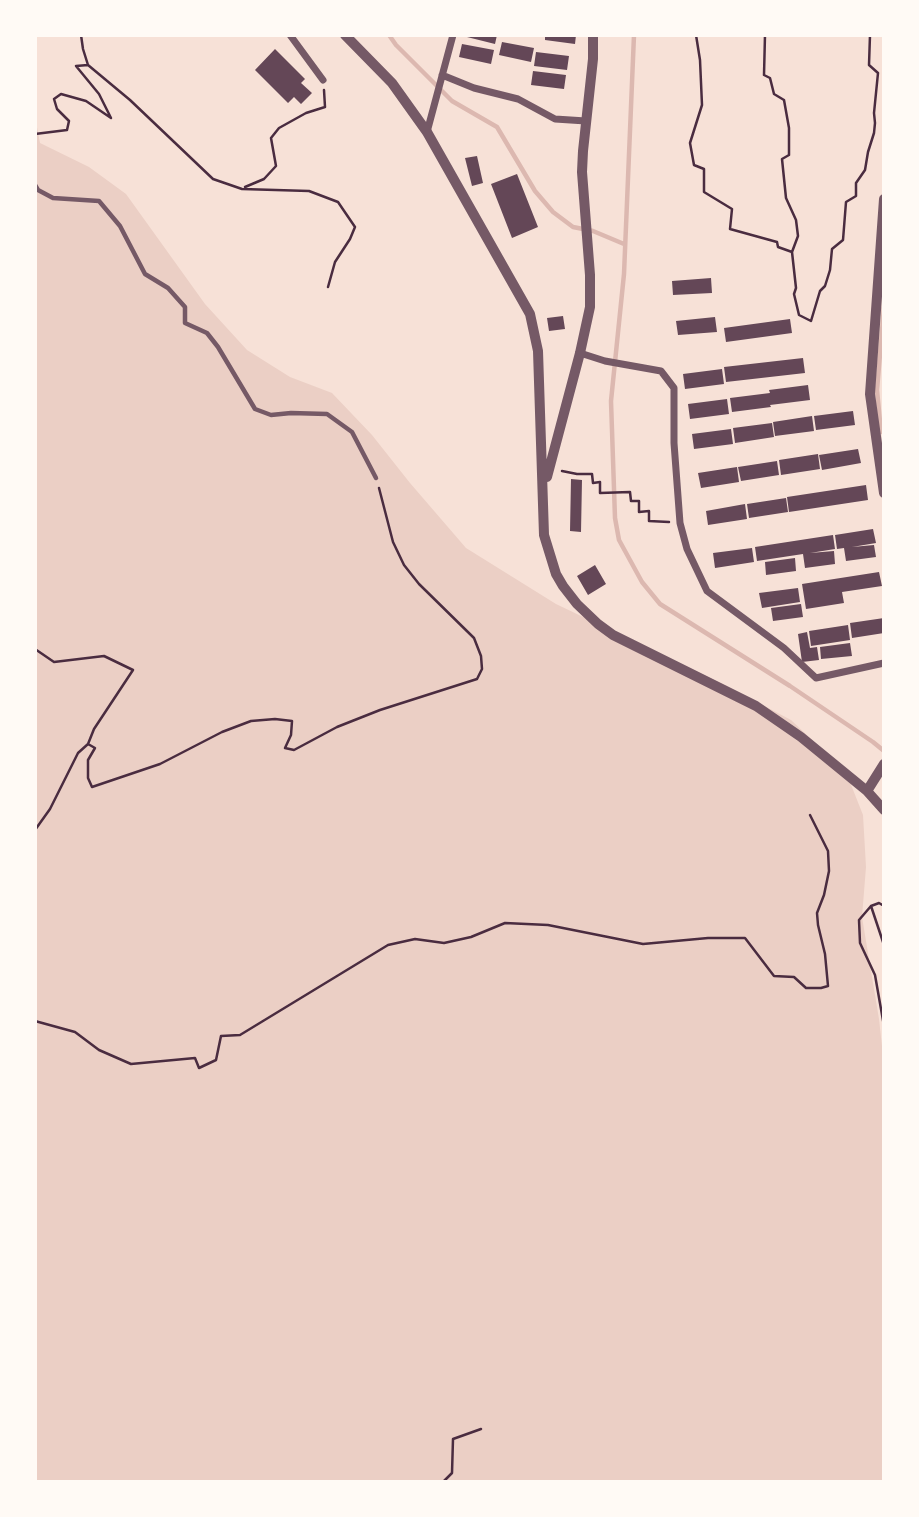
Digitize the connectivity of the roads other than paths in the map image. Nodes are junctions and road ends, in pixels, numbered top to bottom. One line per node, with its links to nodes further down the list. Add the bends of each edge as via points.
1 (290, 35): 6 (street)
2 (345, 35): 8 (street, via 392,83)
3 (453, 35): 5 (street)
4 (593, 35): 7 (street)
5 (441, 77): 7 (street, via 518,99 555,119); 8 (street)
6 (323, 80)
7 (586, 121): 11 (street, via 584,211 590,307)
8 (427, 132): 14 (street, via 530,314 538,351)
9 (35, 185): 12 (lane, via 53,198 99,201 120,226 145,274 168,288 185,307 185,323 207,333 218,346 254,409 271,415 327,414 352,432)
10 (884, 200): 13 (street, via 870,394)
11 (580, 353): 14 (street); 15 (street, via 661,371 674,388 680,523 706,591 784,648 816,678)
12 (376, 478)
13 (884, 494)
14 (542, 501): 17 (street, via 544,535 556,574 597,624 756,706)
15 (884, 663)
16 (882, 767): 17 (street)
17 (867, 791): 18 (street)
18 (884, 810)

